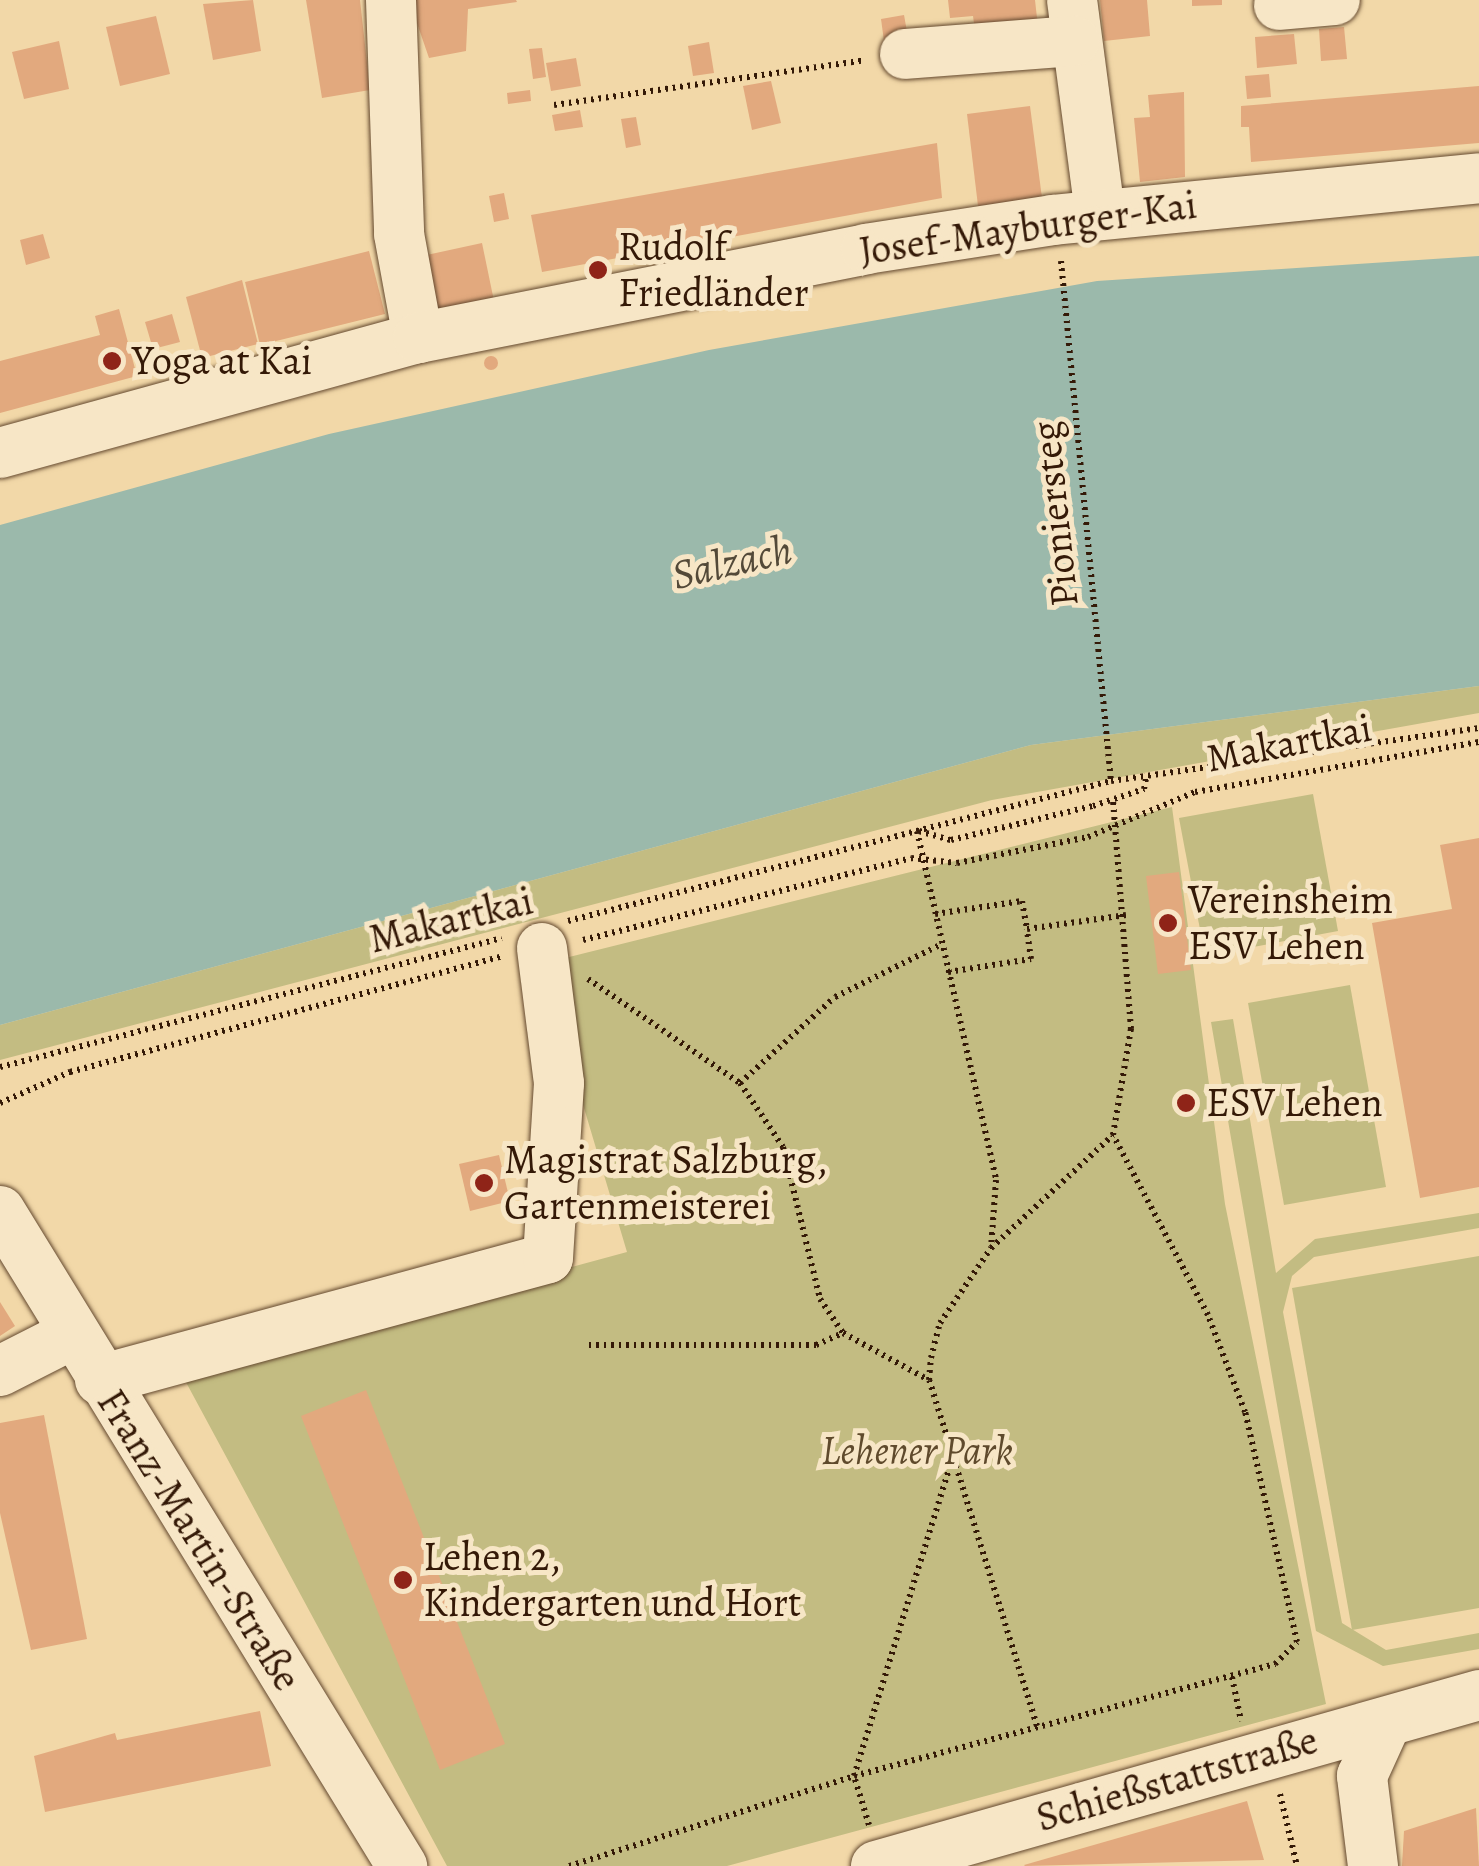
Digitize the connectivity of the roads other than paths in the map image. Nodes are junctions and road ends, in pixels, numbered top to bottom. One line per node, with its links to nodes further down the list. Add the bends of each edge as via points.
1 (391, 0): 8 (street, via 399,232)
2 (1335, 0): 3 (street)
3 (1279, 5)
4 (1074, 20): 5 (street); 7 (street)
5 (905, 54)
6 (1479, 178): 7 (street, Josef-Mayburger-Kai)
7 (1100, 214): 8 (street, Josef-Mayburger-Kai, via 866,248)
8 (418, 338): 9 (street, Josef-Mayburger-Kai)
9 (0, 453)
10 (540, 938): 14 (street, via 559,1083 548,1258)
11 (0, 1211): 12 (street, Franz-Martin-Straße)
12 (71, 1335): 13 (street); 14 (street, Franz-Martin-Straße)
13 (0, 1371)
14 (100, 1380): 19 (street, Franz-Martin-Straße)
15 (1479, 1695): 16 (street, Schießstattstraße)
16 (1386, 1723): 17 (street, Schießstattstraße); 20 (street, via 1362,1776)
17 (1287, 1761): 18 (street, Schießstattstraße); 20 (street, via 1347,1816)
18 (879, 1858)
19 (402, 1866)
20 (1370, 1866)

